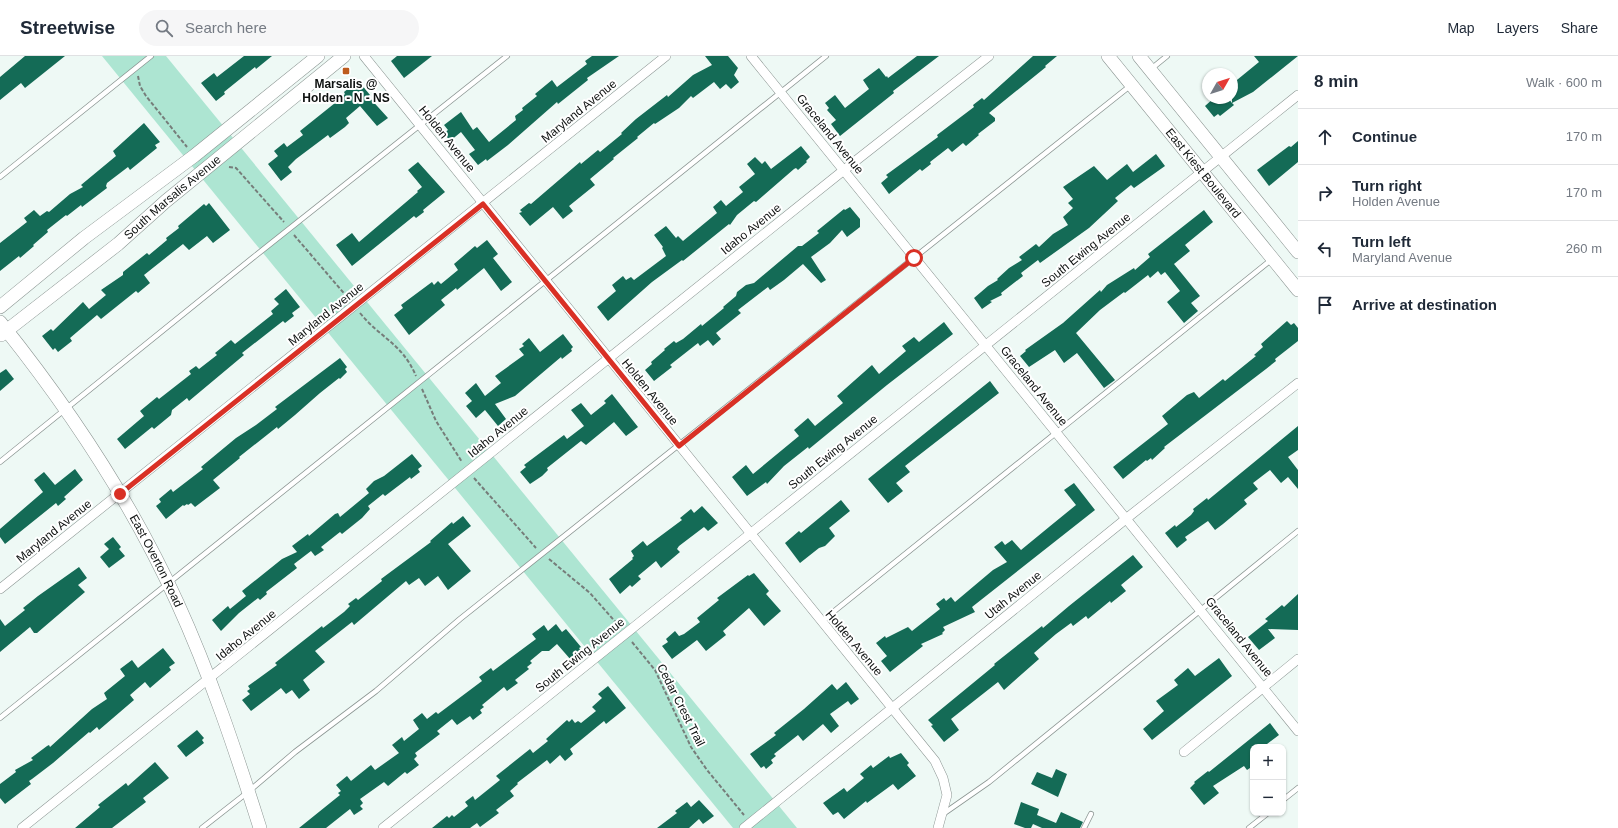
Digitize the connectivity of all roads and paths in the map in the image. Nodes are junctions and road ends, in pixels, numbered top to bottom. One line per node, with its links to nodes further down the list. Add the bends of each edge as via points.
1 (151, 56): 13 (lane)
2 (318, 56): 30 (main road, South Marsalis Avenue, via 194,156 84,238)
3 (344, 56): 31 (main road, South Marsalis Avenue, via 172,196 118,244)
4 (364, 56): 18 (street, Holden Avenue)
5 (507, 56): 18 (lane)
6 (666, 56): 24 (street, Maryland Avenue)
7 (751, 56): 16 (street, Graceland Avenue)
8 (826, 56): 16 (lane)
9 (990, 56): 21 (street, Idaho Avenue)
10 (1108, 56): 15 (main road, East Kiest Boulevard)
11 (1139, 56): 14 (main road, East Kiest Boulevard)
12 (1167, 56): 14 (lane)
13 (135, 69): 19 (path, via 146,96); 23 (lane)
14 (1150, 70): 20 (main road, East Kiest Boulevard)
15 (1131, 85): 22 (main road, East Kiest Boulevard); 26 (lane)
16 (780, 92): 21 (street, Graceland Avenue); 28 (lane)
17 (1298, 95): 20 (street, South Ewing Avenue)
18 (420, 125): 24 (street, Holden Avenue); 35 (lane)
19 (189, 150)
20 (1221, 157): 22 (street, South Ewing Avenue); 25 (main road, East Kiest Boulevard)
21 (844, 170): 26 (street, Graceland Avenue); 33 (street, Idaho Avenue)
22 (1202, 172): 27 (main road, East Kiest Boulevard); 32 (street, South Ewing Avenue)
23 (0, 177)
24 (483, 204): 28 (street, Holden Avenue); 39 (street, Maryland Avenue)
25 (1295, 246)
26 (914, 258): 32 (street, Graceland Avenue); 37 (lane)
27 (1273, 259): 29 (main road, East Kiest Boulevard); 36 (lane)
28 (546, 282): 33 (street, Holden Avenue); 43 (lane)
29 (1298, 290)
30 (0, 307)
31 (2, 330): 35 (main road, East Overton Road)
32 (985, 345): 36 (street, Graceland Avenue); 42 (street, South Ewing Avenue)
33 (608, 359): 37 (street, Holden Avenue); 49 (street, Idaho Avenue)
34 (1298, 384): 40 (street, Utah Avenue)
35 (65, 409): 38 (lane); 39 (main road, East Overton Road)
36 (1056, 432): 40 (street, Graceland Avenue); 46 (lane)
37 (679, 446): 42 (street, Holden Avenue); 56 (lane, via 460,619)
38 (0, 462)
39 (120, 494): 43 (main road, East Overton Road); 44 (street, Maryland Avenue)
40 (1127, 518): 45 (street, Graceland Avenue); 51 (street, Utah Avenue)
41 (1298, 531): 45 (lane)
42 (750, 534): 46 (street, Holden Avenue); 65 (street, South Ewing Avenue)
43 (168, 584): 49 (main road, East Overton Road); 52 (lane)
44 (0, 590)
45 (1201, 610): 50 (street, Graceland Avenue); 59 (lane, via 989,782)
46 (820, 622): 51 (street, Holden Avenue)
47 (630, 639): 60 (path, Cedar Crest Trail, via 654,670 691,747)
48 (1298, 659): 50 (street)
49 (209, 680): 56 (main road, East Overton Road); 62 (street, Idaho Avenue)
50 (1263, 687): 53 (street, Graceland Avenue); 54 (street)
51 (892, 708): 59 (street, Holden Avenue, via 935,762 943,778 947,795); 66 (street, Utah Avenue)
52 (0, 718)
53 (1298, 731)
54 (1184, 752)
55 (1298, 788): 57 (lane)
56 (248, 792): 63 (lane); 64 (main road, East Overton Road)
57 (1286, 798)
58 (1091, 814): 68 (lane)
59 (942, 815): 67 (street, Holden Avenue)
60 (745, 816)
61 (1264, 816): 69 (lane)
62 (22, 828)
63 (202, 828)
64 (260, 828)
65 (383, 828)
66 (744, 828)
67 (938, 828)
68 (1084, 828)
69 (1249, 828)

